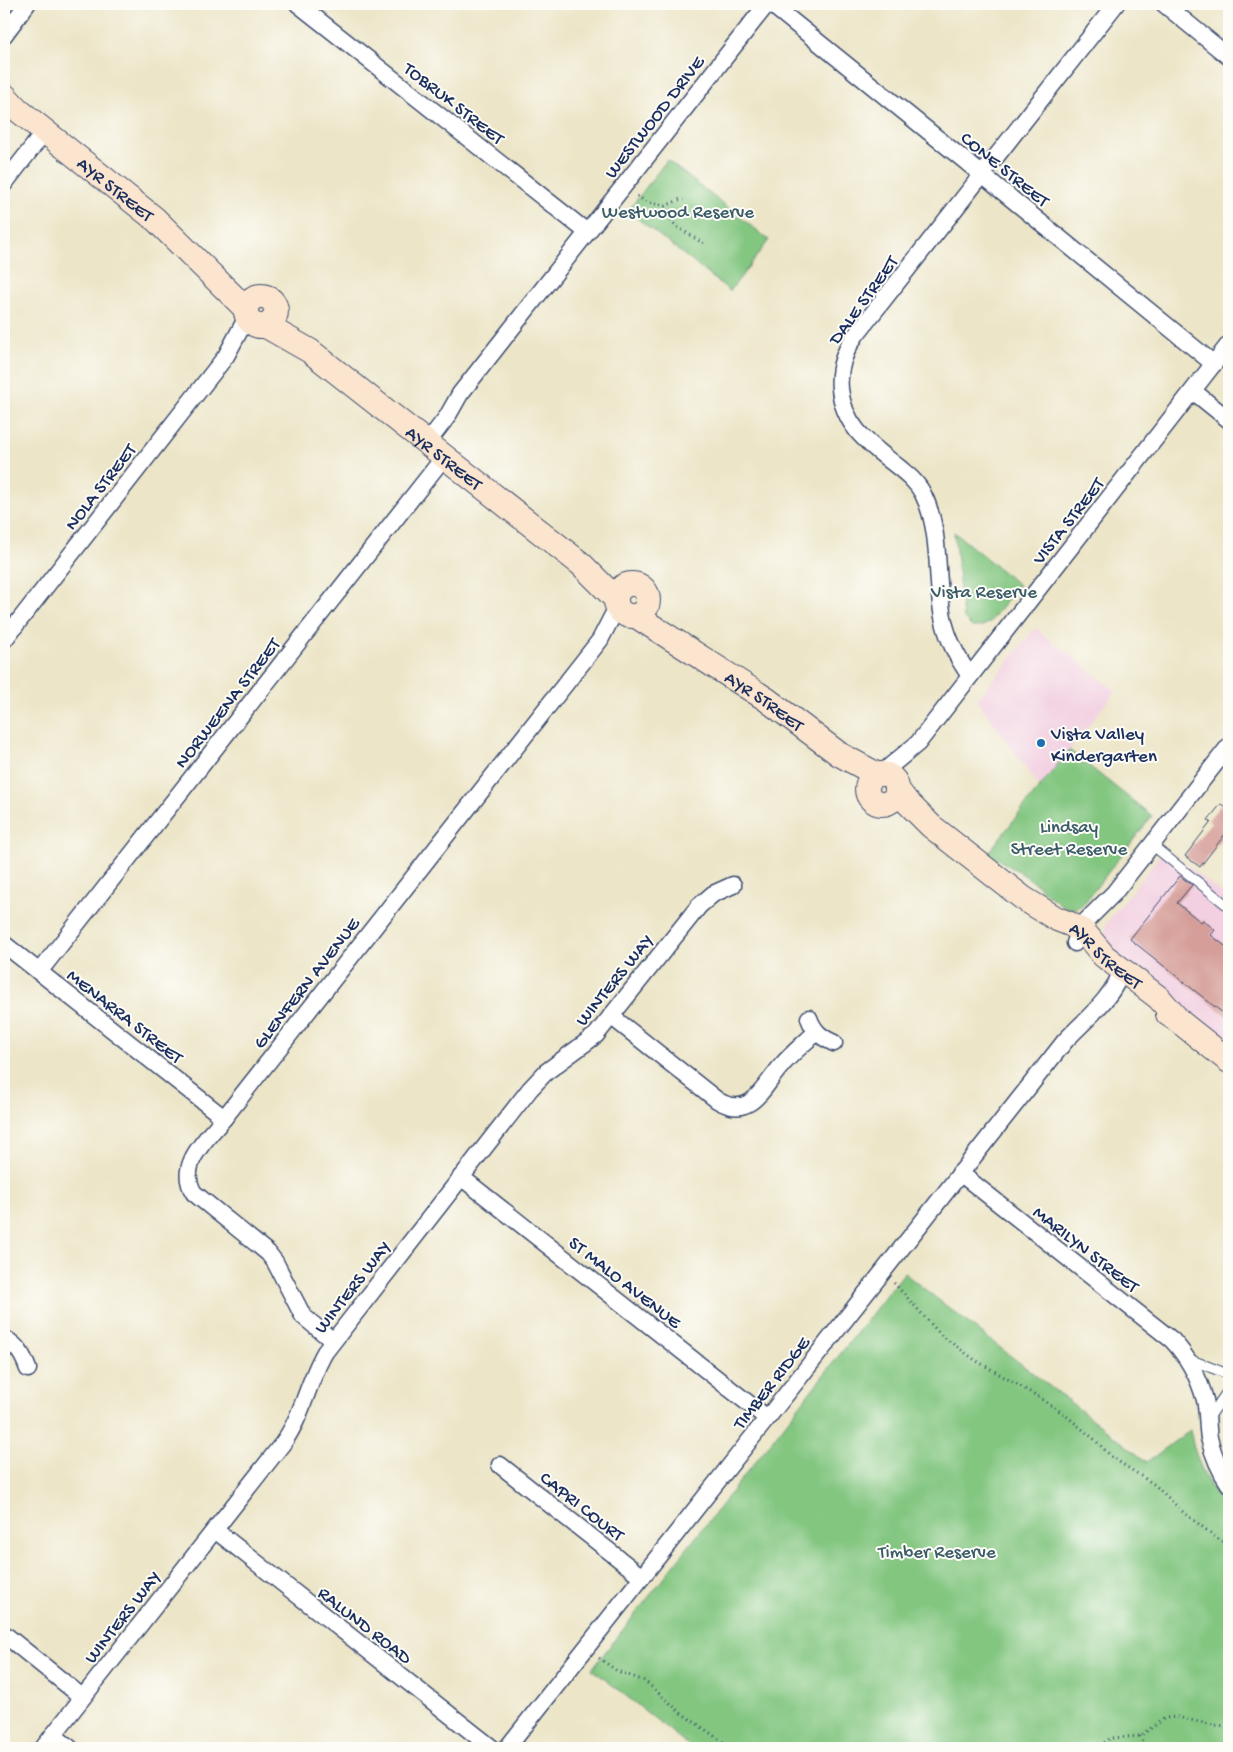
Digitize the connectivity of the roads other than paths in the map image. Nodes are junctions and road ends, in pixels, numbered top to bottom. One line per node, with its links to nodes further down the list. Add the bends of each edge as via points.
1 (27, 4): 7 (street)
2 (298, 4): 13 (street, TOBRUK STREET)
3 (767, 4): 13 (street, WESTWOOD DRIVE)
4 (771, 4): 11 (street, CONE STREET)
5 (1116, 4): 11 (street, DALE STREET)
6 (1164, 4): 8 (street)
7 (4, 33)
8 (1229, 57)
9 (8, 103): 10 (street, AYR STREET)
10 (45, 131): 12 (street); 14 (street, AYR STREET, via 148,212)
11 (982, 174): 16 (street, CONE STREET); 22 (street, DALE STREET, via 855,336 844,357 839,382 843,407 852,425 910,476 922,492 933,528 942,616)
12 (4, 184)
13 (587, 232): 19 (street, WESTWOOD DRIVE, via 460,394 440,411)
14 (259, 314): 19 (street, AYR STREET); 21 (street, NOLA STREET)
15 (1229, 344): 16 (street, VISTA STREET)
16 (1214, 364): 17 (street, VISTA STREET)
17 (1193, 391): 18 (street); 22 (street, VISTA STREET)
18 (1229, 420)
19 (430, 446): 20 (street, AYR STREET); 30 (street, NORWEENA STREET)
20 (630, 603): 24 (street, AYR STREET, via 662,621 689,648 766,699); 35 (street, GLENFERN AVENUE)
21 (4, 640)
22 (970, 676): 24 (street, VISTA STREET)
23 (1229, 746): 25 (street)
24 (884, 785): 28 (street, AYR STREET, via 1023,898 1049,925)
25 (1152, 845): 27 (lane); 28 (street, via 1094,913)
26 (733, 885): 32 (street, WINTERS WAY, via 713,894 698,906)
27 (1229, 906)
28 (1081, 936): 31 (street, AYR STREET, via 1092,960)
29 (4, 944): 30 (street, MENARRA STREET)
30 (39, 972): 35 (street, MENARRA STREET)
31 (1117, 975): 34 (street, AYR STREET, via 1138,996 1180,1022); 36 (street, TIMBER RIDGE, via 1097,1008 1065,1041)
32 (611, 1016): 33 (street, via 717,1100 736,1108 757,1097 812,1025); 37 (street, WINTERS WAY, via 586,1043 539,1079)
33 (834, 1044)
34 (1229, 1061)
35 (224, 1118): 39 (street, GLENFERN AVENUE, via 189,1165 191,1188 268,1253 303,1316)
36 (960, 1173): 40 (street, MARILYN STREET, via 1172,1340); 44 (street, TIMBER RIDGE)
37 (461, 1177): 39 (street, WINTERS WAY); 44 (street, ST MALO AVENUE)
38 (4, 1338): 41 (street, via 23,1356)
39 (333, 1341): 48 (street, WINTERS WAY, via 312,1377 295,1425)
40 (1186, 1358): 42 (lane, MARILYN STREET); 45 (street, MARILYN STREET, via 1200,1386)
41 (28, 1369)
42 (1229, 1376)
43 (1229, 1389): 45 (lane)
44 (767, 1418): 49 (street, TIMBER RIDGE)
45 (1207, 1419): 47 (street, MARILYN STREET, via 1215,1457)
46 (500, 1465): 49 (street, CAPRI COURT)
47 (1229, 1484)
48 (215, 1530): 51 (street, WINTERS WAY); 55 (street, RALUND ROAD)
49 (642, 1577): 56 (street, TIMBER RIDGE)
50 (4, 1634): 51 (street)
51 (82, 1697): 52 (street, WINTERS WAY)
52 (53, 1735): 53 (street, WINTERS WAY); 54 (street)
53 (43, 1748)
54 (70, 1748)
55 (492, 1748)
56 (507, 1748)

